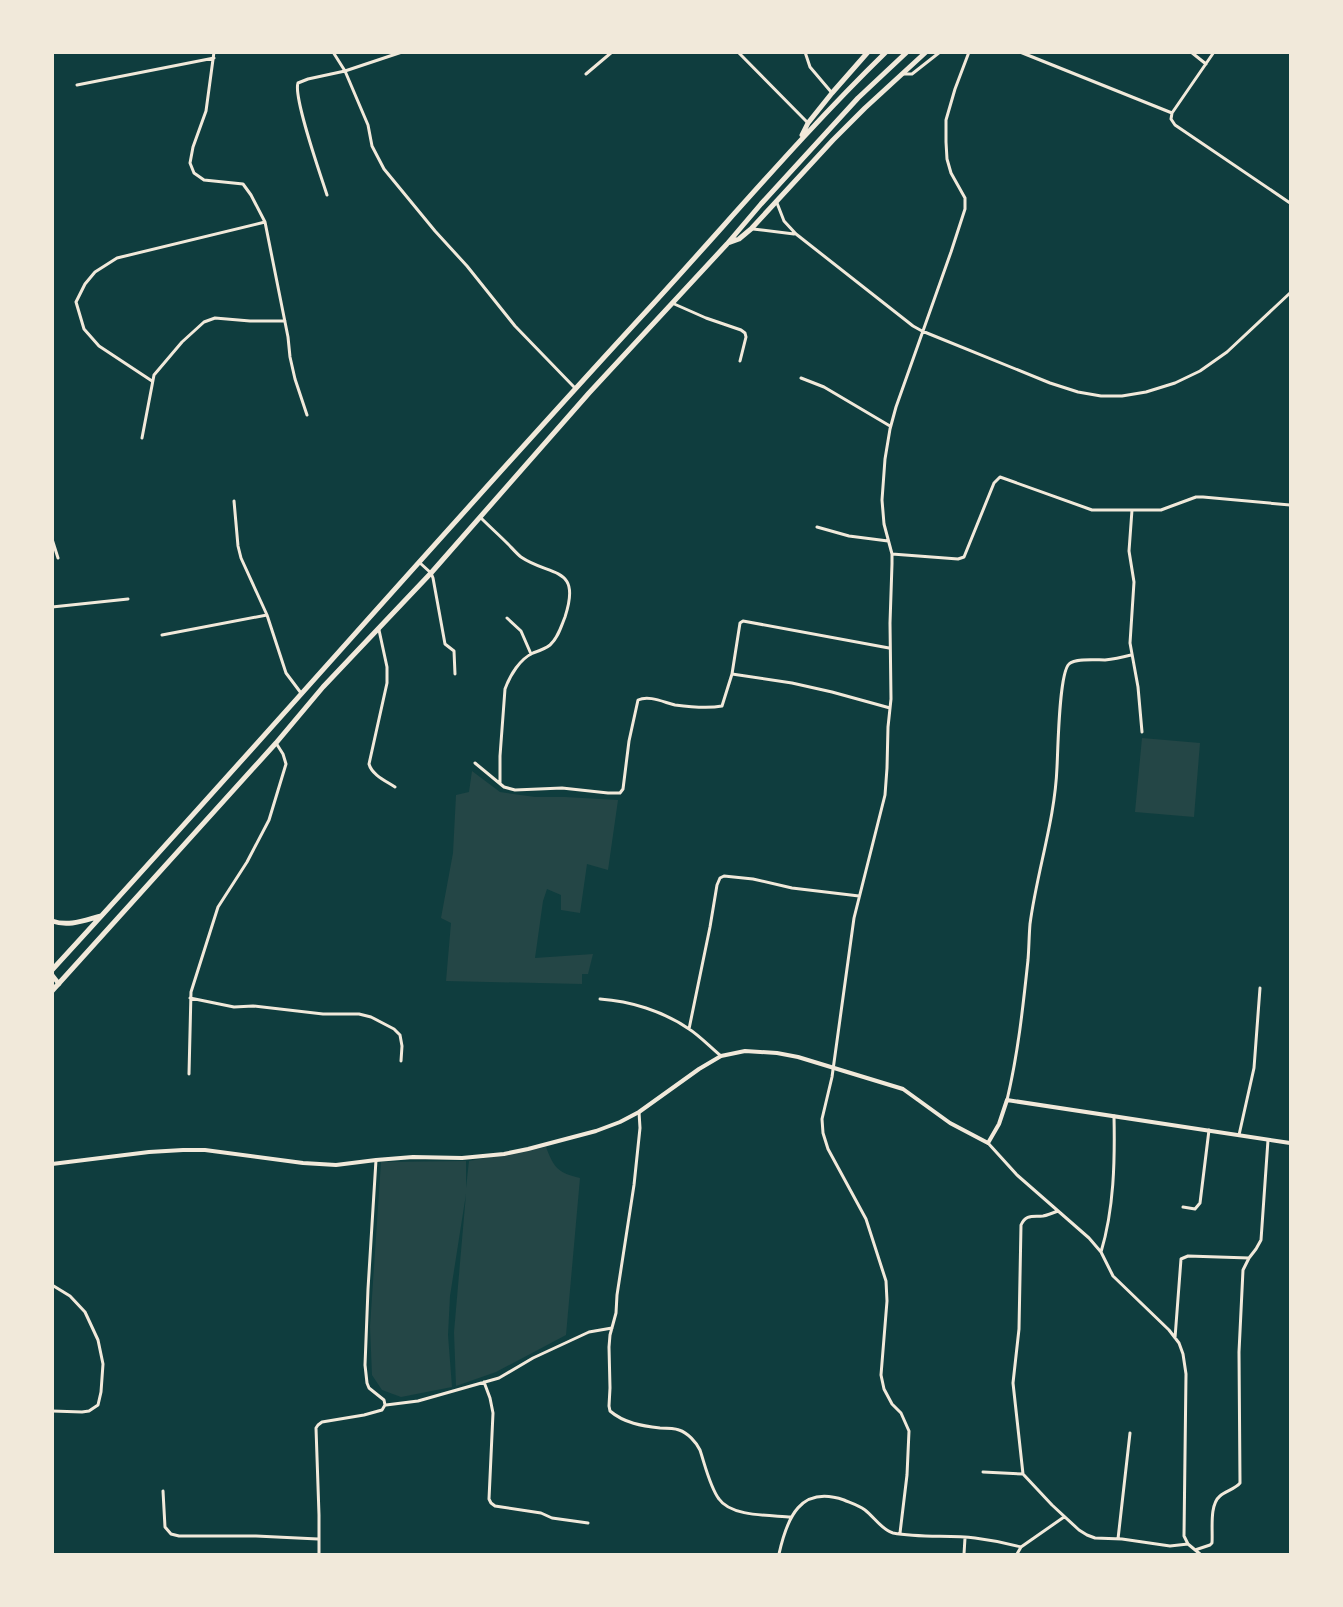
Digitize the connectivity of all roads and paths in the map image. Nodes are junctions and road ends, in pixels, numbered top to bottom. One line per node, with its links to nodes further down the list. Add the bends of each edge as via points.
1 (214, 52): 16 (street)
2 (333, 52): 18 (street)
3 (402, 52): 18 (street)
4 (612, 52): 19 (street)
5 (738, 52): 24 (street)
6 (805, 52): 22 (street, via 810,67)
7 (886, 52): 25 (highway)
8 (907, 52): 32 (highway, via 827,131)
9 (926, 52): 20 (highway)
10 (940, 52): 20 (street, via 912,74)
11 (969, 52): 36 (street, via 946,120 947,159 966,203)
12 (1020, 52): 23 (street)
13 (1191, 52): 17 (street)
14 (1214, 52): 17 (street)
15 (865, 53): 22 (highway)
16 (214, 58): 21 (street); 29 (street, via 206,111 190,163 194,173 204,180 243,184)
17 (1206, 64): 23 (street)
18 (345, 71): 26 (street, via 308,78 296,87); 40 (street, via 384,169 514,326)
19 (586, 74)
20 (902, 74): 27 (highway)
21 (77, 85)
22 (832, 93): 24 (highway)
23 (1172, 113): 28 (street, via 1175,125)
24 (808, 123): 25 (highway)
25 (799, 141): 40 (highway)
26 (327, 195)
27 (776, 202): 30 (highway); 31 (street, via 784,221)
28 (1290, 203)
29 (265, 222): 35 (street); 39 (street, via 117,258 95,272 85,284 76,302 84,329 99,346)
30 (751, 229): 31 (street); 32 (highway)
31 (796, 234): 36 (street)
32 (727, 244): 34 (highway)
33 (1290, 293): 36 (street, via 1227,352 1200,371 1175,383 1122,396 1078,392 1050,383)
34 (672, 303): 37 (street, via 745,333); 47 (highway)
35 (285, 321): 39 (street, via 215,318 204,322 158,369); 41 (street, via 295,379)
36 (922, 331): 42 (street)
37 (740, 362)
38 (801, 378): 42 (street, via 825,387)
39 (152, 381): 43 (street)
40 (575, 388): 53 (highway)
41 (307, 416)
42 (891, 426): 50 (street, via 882,500)
43 (142, 438)
44 (234, 501): 57 (street, via 241,558)
45 (1290, 506): 46 (street, via 1196,497 1161,510)
46 (1132, 510): 51 (street, via 1092,510 1000,477 994,483 964,557 958,560); 65 (street)
47 (479, 517): 54 (highway); 64 (street, via 520,556 560,574 567,582 570,593 556,638 542,651)
48 (817, 527): 50 (street)
49 (52, 539): 52 (street)
50 (888, 542): 51 (street)
51 (892, 554): 63 (street)
52 (58, 558)
53 (420, 563): 54 (street); 60 (highway)
54 (430, 573): 59 (highway); 66 (street, via 445,644 454,651)
55 (128, 599): 56 (street)
56 (52, 607)
57 (267, 615): 61 (street); 68 (street, via 286,673)
58 (507, 618): 64 (street, via 521,631)
59 (378, 628): 62 (highway); 74 (street, via 387,683 369,764 374,773)
60 (354, 634): 62 (highway); 68 (highway)
61 (162, 635)
62 (364, 643): 71 (highway)
63 (889, 648): 67 (street, via 742,621); 69 (street)
64 (531, 654): 73 (street, via 515,669 505,689)
65 (1131, 655): 70 (street); 90 (street, via 1074,661 1066,668 1057,775 1033,905 1021,1021)
66 (455, 674)
67 (732, 674): 69 (street, via 792,683); 73 (street, via 722,706 716,708 638,700 620,793 553,788 515,790)
68 (301, 693): 76 (highway)
69 (890, 708): 75 (street, via 885,795)
70 (1142, 732)
71 (276, 743): 80 (highway); 83 (street, via 286,764 269,820 248,862 218,907)
72 (475, 762): 73 (street)
73 (500, 783)
74 (395, 787)
75 (859, 896): 85 (street, via 753,879 720,878); 88 (street)
76 (103, 915): 77 (highway, via 71,924); 78 (highway)
77 (52, 921)
78 (52, 970)
79 (52, 975): 80 (main road)
80 (59, 984): 82 (highway)
81 (1260, 988): 94 (street, via 1254,1068)
82 (52, 991)
83 (190, 998): 87 (street, via 214,1004 371,1017 400,1035); 89 (street)
84 (600, 999): 85 (street, via 635,1004)
85 (689, 1029): 86 (street)
86 (721, 1056): 88 (street, via 745,1051 777,1053); 91 (street)
87 (401, 1061)
88 (832, 1067): 96 (street, via 903,1089 950,1123); 117 (street, via 823,1133 866,1219 881,1263 887,1301 881,1375 884,1389 909,1431)
89 (189, 1074)
90 (1007, 1100): 92 (street); 96 (street)
91 (639, 1112): 98 (street, via 596,1131 516,1151 462,1158); 105 (street, via 634,1185)
92 (1113, 1116): 93 (street); 102 (street, via 1113,1179)
93 (1209, 1130): 94 (street); 100 (street, via 1199,1207)
94 (1239, 1135): 95 (street)
95 (1268, 1140): 97 (street); 103 (street, via 1261,1240)
96 (988, 1143): 101 (street, via 1017,1175)
97 (1290, 1143)
98 (376, 1160): 99 (street, via 336,1165 183,1150); 108 (street, via 365,1365 369,1388)
99 (52, 1164)
100 (1183, 1207)
101 (1059, 1211): 102 (street); 112 (street, via 1029,1216 1021,1225 1019,1329 1013,1383)
102 (1101, 1252): 106 (street, via 1113,1276)
103 (1249, 1258): 106 (street, via 1181,1259); 123 (street, via 1244,1270 1241,1310 1240,1483 1213,1505 1212,1543)
104 (52, 1285): 109 (street, via 70,1296 84,1312 100,1346 103,1379 98,1405 89,1411)
105 (612, 1328): 107 (street, via 590,1332); 114 (street, via 610,1411 632,1423 685,1433 700,1450 723,1504 741,1512)
106 (1175, 1339): 121 (street, via 1183,1354 1186,1374 1183,1521)
107 (484, 1382): 108 (street, via 418,1401); 116 (street, via 493,1413 490,1503)
108 (385, 1405): 119 (street, via 382,1410 364,1415 322,1422 316,1428)
109 (52, 1411)
110 (1130, 1433): 120 (street)
111 (983, 1472): 112 (street)
112 (1023, 1474): 115 (street)
113 (163, 1491): 119 (street, via 165,1527 171,1534)
114 (791, 1517): 117 (street, via 813,1497 833,1497 865,1510 891,1533); 125 (street)
115 (1064, 1517): 120 (street, via 1087,1535); 122 (street)
116 (588, 1523)
117 (900, 1533): 118 (street)
118 (965, 1538): 122 (street); 126 (street)
119 (318, 1539): 124 (street)
120 (1118, 1539): 121 (street, via 1170,1546)
121 (1188, 1544): 123 (street)
122 (1021, 1547): 127 (street)
123 (1195, 1550): 128 (street)
124 (319, 1554)
125 (779, 1554)
126 (964, 1554)
127 (1017, 1554)
128 (1200, 1554)

